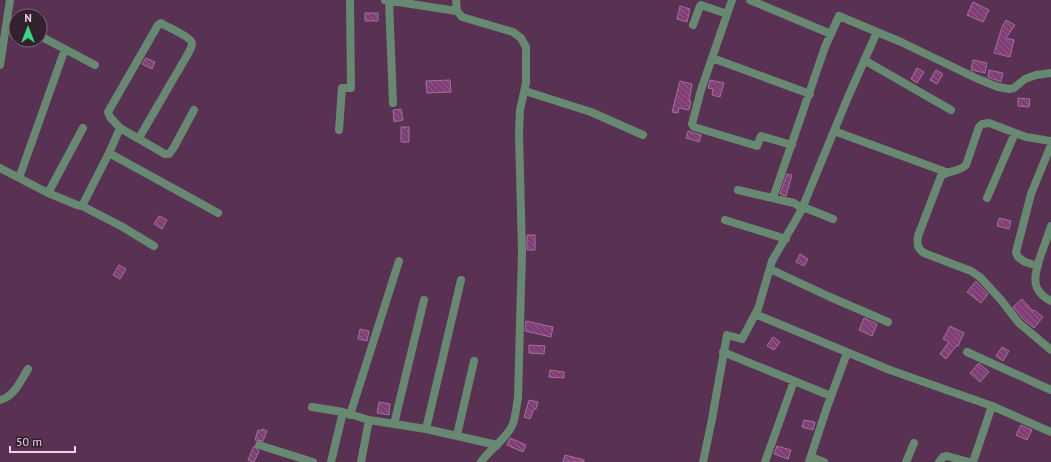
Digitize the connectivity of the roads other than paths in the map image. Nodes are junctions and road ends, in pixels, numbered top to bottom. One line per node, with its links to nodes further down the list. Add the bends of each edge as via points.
1 (10, 0): 9 (street)
2 (350, 0): 27 (street, via 351,88 342,88)
3 (387, 0): 7 (street); 22 (street)
4 (456, 0): 7 (street)
5 (732, 0): 8 (street)
6 (750, 0): 12 (street)
7 (456, 11): 20 (street, via 462,17 514,32 521,38 526,48)
8 (727, 14): 10 (street, via 701,5); 15 (street)
9 (7, 24): 17 (street)
10 (693, 25)
11 (877, 32): 12 (street, via 840,16); 16 (street); 19 (street, via 998,87 1014,88 1025,78)
12 (831, 34): 21 (street)
13 (48, 40): 14 (street)
14 (65, 49): 18 (street); 38 (street)
15 (712, 58): 21 (street); 33 (street, via 692,124 694,128 757,146 761,136)
16 (864, 60): 24 (street); 28 (street)
17 (0, 65)
18 (95, 65)
19 (1051, 73)
20 (525, 91): 30 (street, via 590,112); 79 (street, via 520,110 519,134 522,252 518,398 512,426)
21 (810, 94): 33 (street)
22 (393, 103)
23 (194, 110): 31 (street, via 168,154)
24 (951, 110)
25 (83, 128): 40 (street)
26 (120, 128): 31 (street); 31 (street, via 108,112 158,25 161,24 187,37 192,44); 35 (street)
27 (339, 130)
28 (834, 131): 37 (street); 44 (street)
29 (1015, 133): 32 (street); 37 (street, via 982,124 966,165 962,170); 42 (street)
30 (643, 135)
31 (139, 138)
32 (1051, 141)
33 (792, 145): 41 (street)
34 (1051, 145): 52 (street, via 1031,194 1016,252 1025,262)
35 (109, 153): 43 (street); 45 (street)
36 (0, 168): 38 (street)
37 (946, 172): 59 (street, via 941,176 918,236 918,249 980,277 1019,323)
38 (19, 178): 40 (street)
39 (738, 190): 41 (street)
40 (48, 193): 43 (street)
41 (773, 198): 44 (street, via 794,203)
42 (987, 198)
43 (82, 206): 50 (street)
44 (802, 209): 46 (street); 49 (street)
45 (218, 213)
46 (833, 219)
47 (725, 220): 49 (street)
48 (1051, 226): 52 (street)
49 (786, 238): 53 (street)
50 (154, 246)
51 (398, 261): 71 (street)
52 (1038, 266): 56 (street, via 1036,287)
53 (770, 269): 57 (street); 58 (street)
54 (461, 280): 74 (street)
55 (424, 300): 73 (street)
56 (1051, 301)
57 (755, 314): 60 (street, via 742,338 727,335); 62 (street)
58 (888, 322)
59 (1051, 350)
60 (723, 352): 65 (street); 85 (street)
61 (966, 352): 66 (street)
62 (847, 353): 67 (street); 69 (street)
63 (474, 361): 76 (street)
64 (28, 369): 68 (street, via 12,393 6,399)
65 (794, 381): 67 (street); 86 (street)
66 (1051, 390)
67 (831, 396): 80 (street)
68 (0, 400)
69 (992, 406): 75 (street); 91 (street)
70 (312, 407): 71 (street)
71 (347, 413): 72 (street); 82 (street)
72 (369, 420): 73 (street); 83 (street)
73 (394, 424): 74 (street)
74 (426, 429): 76 (street)
75 (1051, 432)
76 (457, 435): 79 (street)
77 (914, 443): 88 (street)
78 (259, 445): 81 (street)
79 (497, 445): 84 (street)
80 (810, 460): 87 (street)
81 (313, 462)
82 (331, 462)
83 (361, 462)
84 (481, 462)
85 (703, 462)
86 (765, 462)
87 (824, 462)
88 (906, 462)
89 (939, 462): 90 (street, via 947,456)
90 (969, 462)
91 (973, 462)

